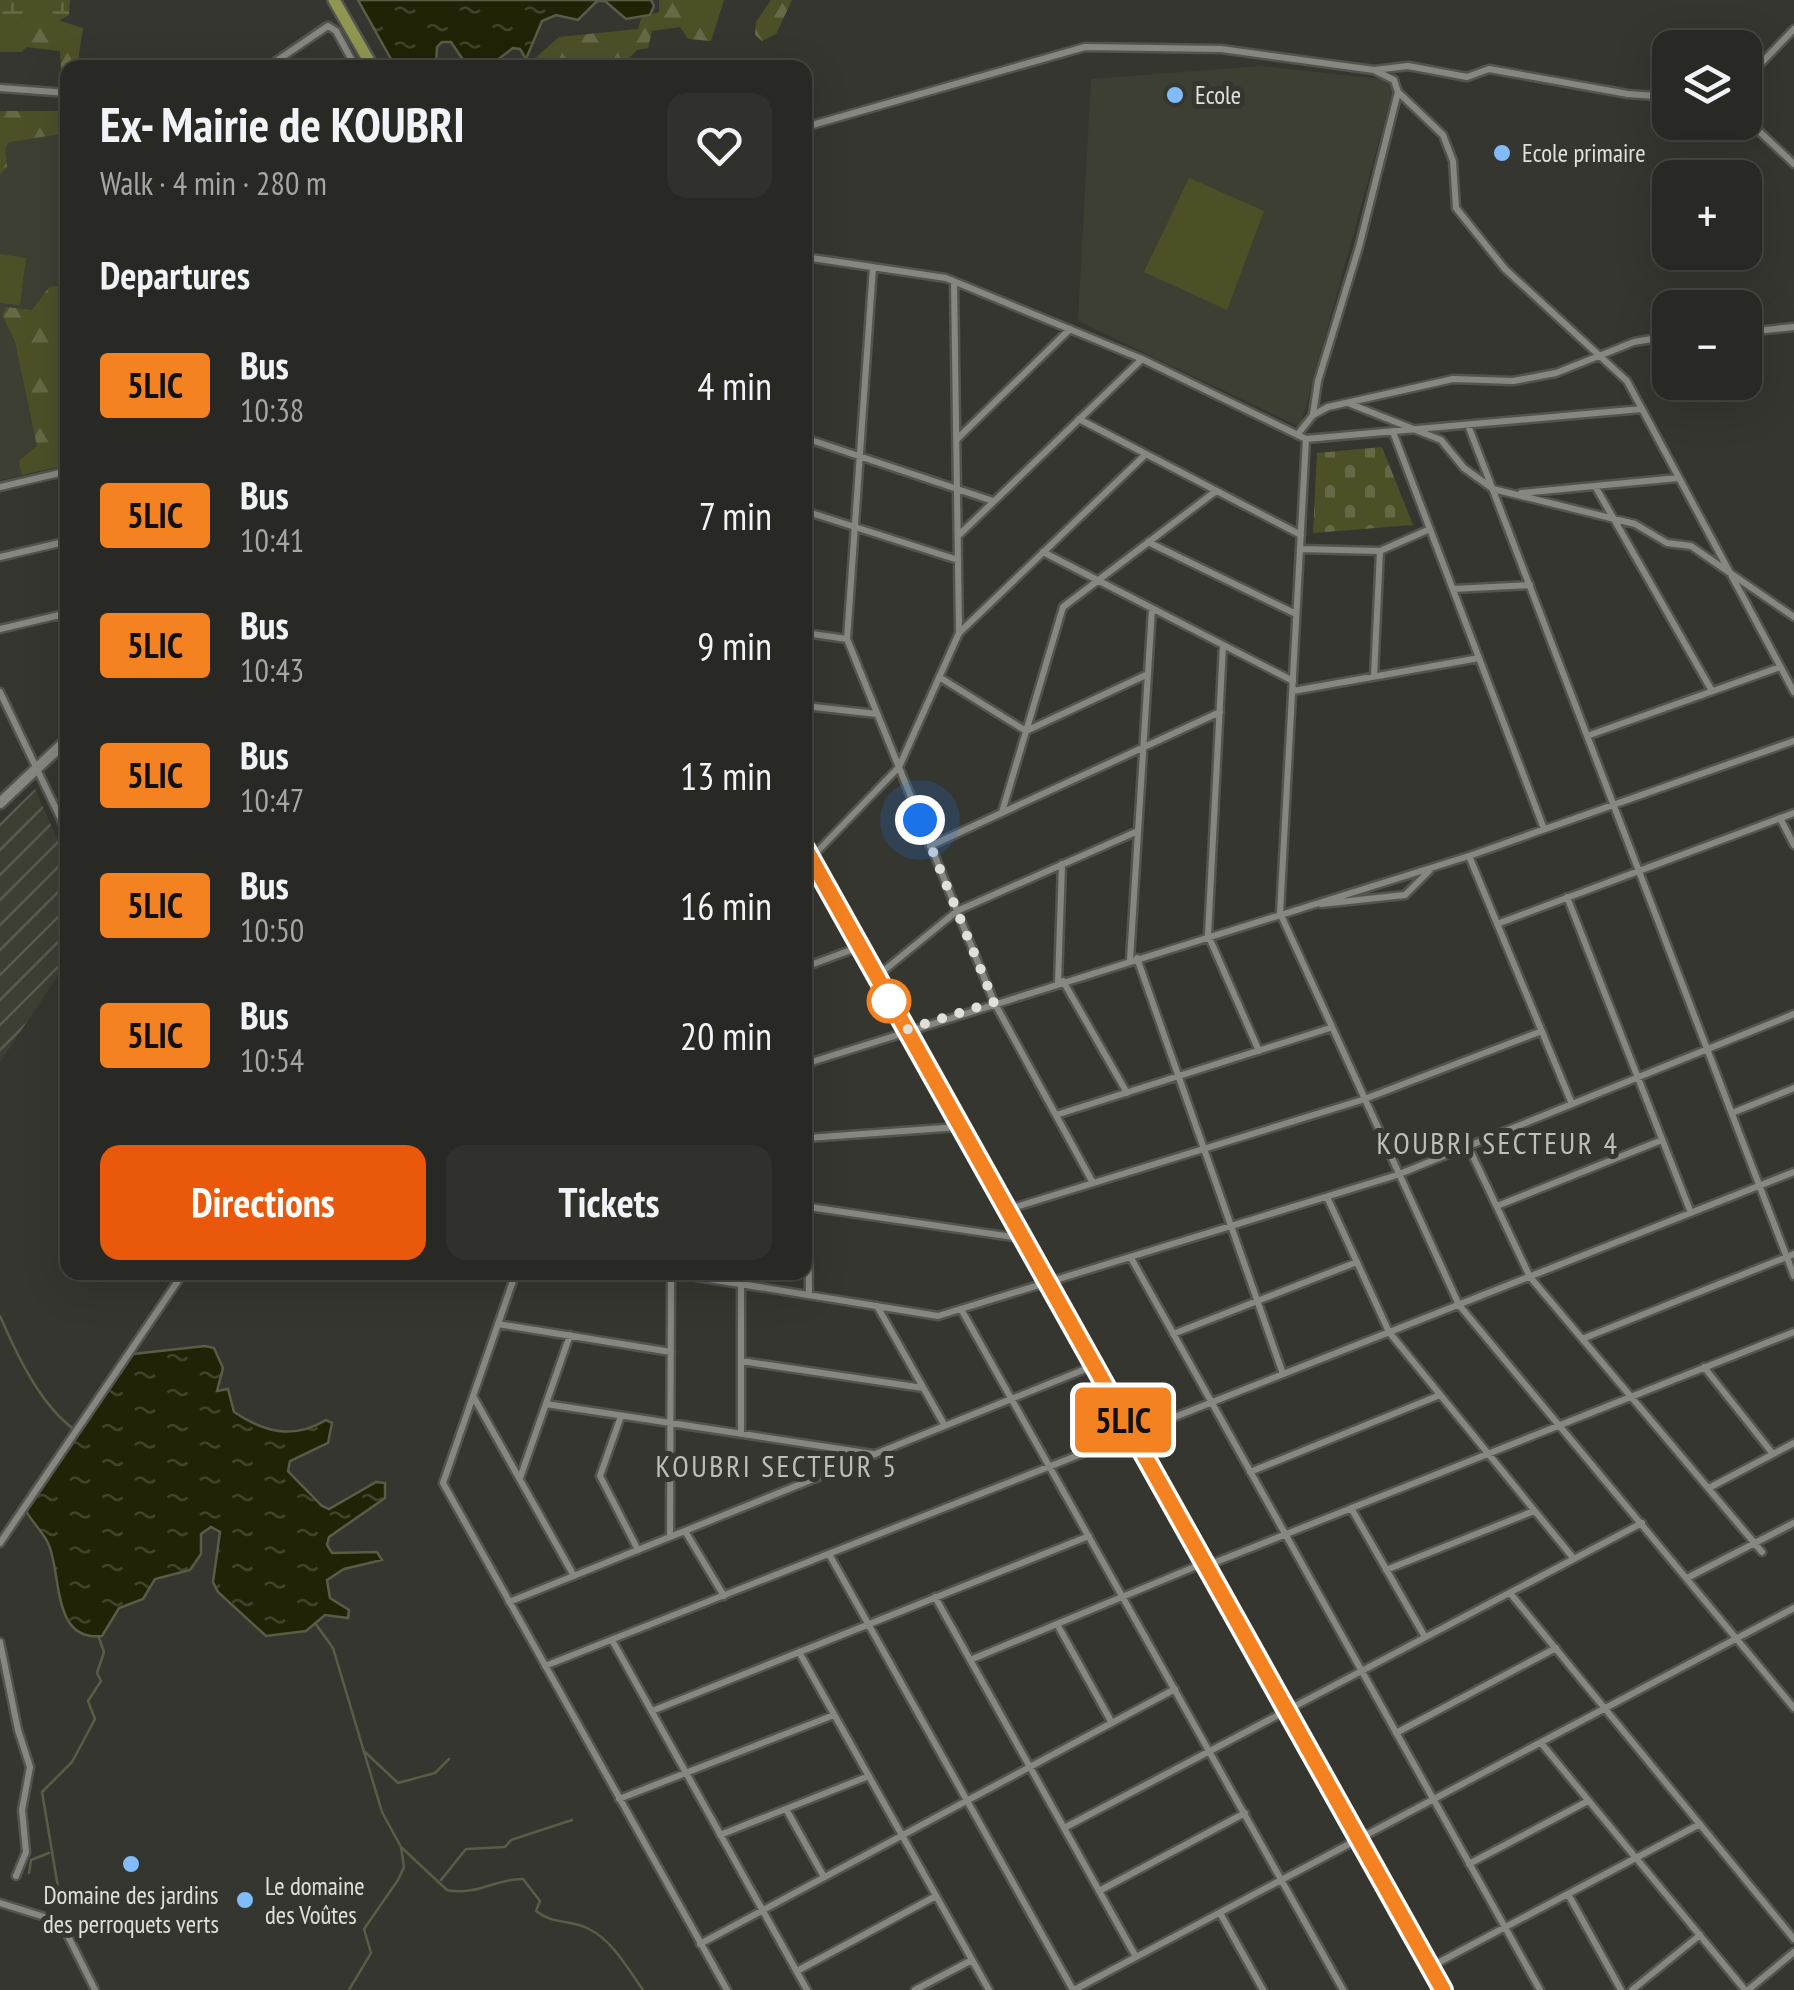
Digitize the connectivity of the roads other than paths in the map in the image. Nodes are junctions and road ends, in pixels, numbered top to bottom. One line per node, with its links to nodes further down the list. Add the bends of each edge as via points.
1 (334, 0): 5 (highway)
2 (1794, 29): 6 (street)
3 (278, 60): 4 (street, via 328,26)
4 (352, 60)
5 (368, 60)
6 (1762, 62)
7 (1374, 70): 9 (street, via 1394,80); 11 (street, via 1408,66 1467,77 1489,69); 12 (street, via 1222,48 1085,48)
8 (0, 88): 10 (street)
9 (1398, 92): 22 (street, via 1443,135 1453,161 1456,208 1505,269); 28 (street)
10 (60, 93)
11 (1652, 96)
12 (812, 125)
13 (1762, 134): 14 (street)
14 (1794, 164)
15 (812, 255): 16 (street)
16 (873, 267): 17 (street); 38 (street)
17 (954, 282): 19 (street); 36 (street)
18 (1794, 327): 20 (street)
19 (1070, 329): 23 (street); 36 (street)
20 (1762, 330)
21 (1652, 339): 22 (street)
22 (1597, 356): 25 (street); 26 (street, via 1513,381 1453,379)
23 (1142, 358): 29 (street); 33 (street)
24 (1622, 373): 25 (street)
25 (1627, 381): 27 (street)
26 (1348, 402): 28 (street); 31 (street)
27 (1642, 410): 30 (street); 40 (street)
28 (1313, 415): 33 (street)
29 (1079, 419): 37 (street); 47 (street)
30 (1468, 425): 31 (street); 45 (street)
31 (1422, 429): 32 (street); 45 (street)
32 (1393, 432): 34 (street); 51 (street)
33 (1296, 435): 34 (street)
34 (1306, 439): 52 (street)
35 (812, 440): 38 (street)
36 (956, 440): 43 (street)
37 (1146, 454): 44 (street); 58 (street)
38 (860, 456): 43 (street); 50 (street)
39 (60, 473): 42 (street)
40 (1679, 478): 41 (street); 61 (street)
41 (1595, 486): 46 (street); 49 (street)
42 (0, 487)
43 (957, 489): 47 (street); 53 (street)
44 (1216, 491): 52 (street); 54 (street)
45 (1494, 492): 46 (street); 63 (street)
46 (1513, 494): 49 (street)
47 (994, 501): 53 (street)
48 (812, 513): 50 (street)
49 (1615, 522): 61 (street, via 1635,524 1667,544 1691,546); 82 (street)
50 (854, 527): 60 (street); 72 (street)
51 (1430, 529): 57 (street); 64 (street)
52 (1300, 535): 56 (street)
53 (958, 536): 60 (street)
54 (1148, 542): 62 (street); 66 (street)
55 (60, 543): 59 (street)
56 (1300, 549): 57 (street); 66 (street)
57 (1380, 551): 77 (street)
58 (1043, 552): 62 (street); 70 (street)
59 (0, 557)
60 (958, 560): 70 (street)
61 (1730, 574): 68 (street); 75 (street)
62 (1098, 581): 65 (street); 87 (street, via 1062,608)
63 (1530, 585): 64 (street); 88 (street)
64 (1452, 589): 74 (street)
65 (1152, 608): 73 (street); 76 (street)
66 (1296, 614): 79 (street)
67 (60, 615): 69 (street)
68 (1794, 617)
69 (0, 630)
70 (959, 633): 78 (street)
71 (812, 634): 72 (street)
72 (847, 639): 86 (street)
73 (1223, 645): 79 (street); 85 (street)
74 (1478, 658): 77 (street); 100 (street)
75 (1780, 667): 82 (street); 83 (street)
76 (1148, 674): 87 (street); 91 (street)
77 (1374, 676): 80 (street)
78 (939, 677): 87 (street); 92 (street)
79 (1293, 681): 80 (street)
80 (1292, 691): 113 (street)
81 (0, 692): 93 (street)
82 (1712, 692): 88 (street)
83 (1794, 692)
84 (812, 707): 86 (street)
85 (1220, 712): 91 (street); 115 (street)
86 (877, 714): 92 (street)
87 (1026, 731): 96 (street)
88 (1587, 736): 95 (street)
89 (1794, 742): 95 (street)
90 (60, 746): 93 (main road)
91 (1143, 747): 96 (street); 101 (street)
92 (898, 767): 103 (street); 104 (street)
93 (37, 768): 94 (main road); 98 (street)
94 (0, 803)
95 (1614, 805): 100 (street); 109 (street)
96 (1002, 812): 103 (street)
97 (1794, 813): 99 (street)
98 (60, 817)
99 (1780, 818): 102 (street); 109 (street)
100 (1544, 830): 105 (street)
101 (1138, 831): 107 (street); 117 (street)
102 (1794, 845)
103 (930, 846): 112 (street)
104 (812, 849)
105 (1469, 856): 108 (street); 114 (street)
106 (812, 860): 116 (highway)
107 (1062, 864): 112 (street); 120 (street)
108 (1432, 867): 111 (street); 111 (street, via 1406,895)
109 (1639, 870): 110 (street); 126 (street)
110 (1567, 897): 114 (street); 130 (street)
111 (1310, 904): 113 (street)
112 (957, 911): 119 (street); 121 (street)
113 (1280, 914): 115 (street); 123 (street)
114 (1497, 924): 125 (street)
115 (1208, 936): 117 (street); 127 (street)
116 (859, 947): 118 (street); 119 (highway)
117 (1134, 959): 120 (street); 129 (street)
118 (812, 964)
119 (876, 978): 124 (highway)
120 (1060, 982): 121 (street); 132 (street)
121 (994, 1002): 124 (street); 136 (street)
122 (1794, 1014): 126 (street)
123 (1330, 1028): 127 (street); 133 (street)
124 (905, 1030): 128 (street); 137 (highway)
125 (1542, 1031): 133 (street); 134 (street)
126 (1707, 1049): 130 (street); 135 (street)
127 (1259, 1050): 129 (street)
128 (812, 1062)
129 (1178, 1076): 132 (street); 141 (street)
130 (1638, 1077): 134 (street); 139 (street)
131 (1794, 1088): 135 (street)
132 (1126, 1092): 136 (street)
133 (1362, 1100): 141 (street); 143 (street)
134 (1572, 1104): 140 (street)
135 (1732, 1113): 145 (street)
136 (1056, 1115): 144 (street)
137 (958, 1126): 138 (street); 149 (highway)
138 (812, 1138)
139 (1662, 1140): 147 (street); 150 (street)
140 (1468, 1146): 143 (street); 147 (street)
141 (1204, 1148): 144 (street); 151 (street)
142 (1794, 1172): 145 (street)
143 (1397, 1175): 146 (street); 168 (street)
144 (1093, 1183): 149 (street)
145 (1759, 1186): 150 (street); 153 (street)
146 (1327, 1196): 151 (street); 155 (street)
147 (1496, 1206): 157 (street)
148 (812, 1207): 152 (street)
149 (1004, 1210): 152 (highway)
150 (1691, 1213): 157 (street)
151 (1232, 1226): 154 (street); 167 (street)
152 (1021, 1238): 165 (highway)
153 (1790, 1256): 156 (street); 176 (street)
154 (1131, 1258): 165 (street); 174 (street)
155 (1357, 1262): 167 (street); 172 (street)
156 (1794, 1276)
157 (1530, 1277): 168 (street); 176 (street)
158 (179, 1280): 211 (street)
159 (513, 1280): 171 (street)
160 (668, 1280): 177 (street)
161 (714, 1280): 164 (street)
162 (740, 1280): 164 (street)
163 (809, 1280): 166 (street)
164 (740, 1284): 166 (street); 178 (street)
165 (1047, 1284): 170 (street); 179 (highway)
166 (809, 1295): 169 (street)
167 (1258, 1301): 174 (street); 181 (street)
168 (1458, 1305): 172 (street); 191 (street)
169 (876, 1306): 170 (street, via 938,1316); 182 (street)
170 (961, 1309): 186 (street)
171 (498, 1324): 175 (street); 183 (street)
172 (1389, 1332): 181 (street); 184 (street)
173 (1794, 1332): 180 (street)
174 (1173, 1334): 187 (street)
175 (570, 1335): 177 (street); 188 (street)
176 (1582, 1339): 185 (street)
177 (671, 1352): 190 (street)
178 (741, 1361): 182 (street); 193 (street)
179 (1093, 1366): 186 (street); 194 (highway)
180 (1704, 1368): 185 (street); 198 (street)
181 (1284, 1374): 187 (street)
182 (924, 1388): 192 (street)
183 (473, 1396): 201 (street); 225 (street, via 443,1483)
184 (1440, 1396): 197 (street); 200 (street)
185 (1631, 1396): 191 (street); 202 (street)
186 (1012, 1398): 192 (street); 199 (street)
187 (1212, 1403): 194 (street); 200 (street)
188 (546, 1404): 189 (street); 201 (street)
189 (621, 1416): 190 (street); 213 (street, via 600,1476)
190 (671, 1423): 193 (street); 209 (street)
191 (1559, 1425): 197 (street); 206 (street)
192 (944, 1426): 196 (street)
193 (741, 1434): 196 (street)
194 (1132, 1435): 199 (street); 217 (highway)
195 (1794, 1443): 198 (street)
196 (874, 1454): 207 (street)
197 (1488, 1454): 203 (street); 204 (street)
198 (1773, 1454): 202 (street)
199 (1050, 1467): 210 (street); 215 (street)
200 (1250, 1472): 208 (street)
201 (520, 1478): 219 (street)
202 (1709, 1488): 212 (street)
203 (1351, 1508): 208 (street); 218 (street)
204 (1534, 1511): 216 (street); 218 (street)
205 (1794, 1522): 212 (street)
206 (1642, 1523): 216 (street); 220 (street)
207 (684, 1531): 209 (street); 222 (street)
208 (1285, 1534): 217 (street); 237 (street)
209 (670, 1536): 213 (street)
210 (1089, 1536): 223 (street); 224 (street)
211 (0, 1542)
212 (1755, 1543): 214 (street); 220 (street)
213 (638, 1550): 219 (street)
214 (1762, 1552)
215 (829, 1554): 222 (street); 227 (street)
216 (1574, 1559): 221 (street)
217 (1205, 1564): 223 (street); 241 (highway)
218 (1386, 1570): 229 (street)
219 (574, 1576): 225 (street)
220 (1687, 1578): 230 (street)
221 (1510, 1592): 229 (street); 233 (street)
222 (724, 1596): 231 (street)
223 (1123, 1596): 228 (street); 238 (street)
224 (935, 1598): 227 (street); 235 (street)
225 (509, 1602): 236 (street)
226 (1794, 1608): 230 (street)
227 (868, 1624): 234 (street); 254 (street)
228 (1057, 1624): 235 (street); 244 (street)
229 (1425, 1637): 237 (street)
230 (1736, 1638): 239 (street); 240 (street)
231 (612, 1640): 236 (street); 242 (street)
232 (0, 1642): 264 (street, via 30,1767 22,1810 26,1852)
233 (1556, 1648): 239 (street); 245 (street)
234 (798, 1652): 242 (street); 243 (street)
235 (970, 1660): 248 (street)
236 (545, 1666): 251 (street)
237 (1362, 1670): 241 (street); 245 (street)
238 (1175, 1689): 244 (street); 247 (street)
239 (1605, 1708): 246 (street); 257 (street)
240 (1794, 1708)
241 (1286, 1710): 247 (street); 261 (highway)
242 (652, 1711): 249 (street)
243 (834, 1715): 249 (street); 250 (street)
244 (1112, 1723): 248 (street)
245 (1396, 1734): 252 (street)
246 (1541, 1743): 252 (street); 253 (street)
247 (1209, 1750): 256 (street); 258 (street)
248 (1030, 1767): 254 (street); 258 (street)
249 (686, 1773): 251 (street); 259 (street)
250 (869, 1776): 255 (street); 260 (street)
251 (619, 1799): 276 (street)
252 (1434, 1800): 261 (street); 263 (street)
253 (1588, 1800): 262 (street); 263 (street)
254 (967, 1801): 260 (street); 287 (street)
255 (786, 1808): 259 (street); 265 (street)
256 (1245, 1813): 266 (street); 267 (street)
257 (1700, 1824): 262 (street); 275 (street)
258 (1064, 1828): 267 (street)
259 (720, 1834): 271 (street)
260 (903, 1835): 265 (street); 269 (street)
261 (1360, 1840): 266 (street); 280 (highway)
262 (1636, 1858): 268 (street); 274 (street)
263 (1469, 1864): 273 (street)
264 (16, 1876)
265 (824, 1878): 271 (street)
266 (1282, 1880): 272 (street); 289 (street)
267 (1099, 1891): 278 (street)
268 (1568, 1894): 273 (street); 292 (street)
269 (936, 1896): 279 (street); 281 (street)
270 (0, 1903): 282 (street, via 61,1922)
271 (763, 1910): 276 (street); 281 (street)
272 (1220, 1913): 278 (street); 288 (street)
273 (1505, 1928): 280 (street); 291 (street)
274 (1700, 1936): 293 (street); 294 (street)
275 (1794, 1938)
276 (700, 1944): 283 (street)
277 (1794, 1952): 294 (street)
278 (1136, 1957): 287 (street)
279 (972, 1960): 285 (street); 286 (street)
280 (1430, 1967): 290 (highway)
281 (796, 1971): 284 (street)
282 (95, 1990)
283 (727, 1990)
284 (807, 1990)
285 (915, 1990)
286 (988, 1990)
287 (1073, 1990)
288 (1263, 1990)
289 (1343, 1990)
290 (1444, 1990)
291 (1540, 1990)
292 (1620, 1990)
293 (1632, 1990)
294 (1747, 1990)

